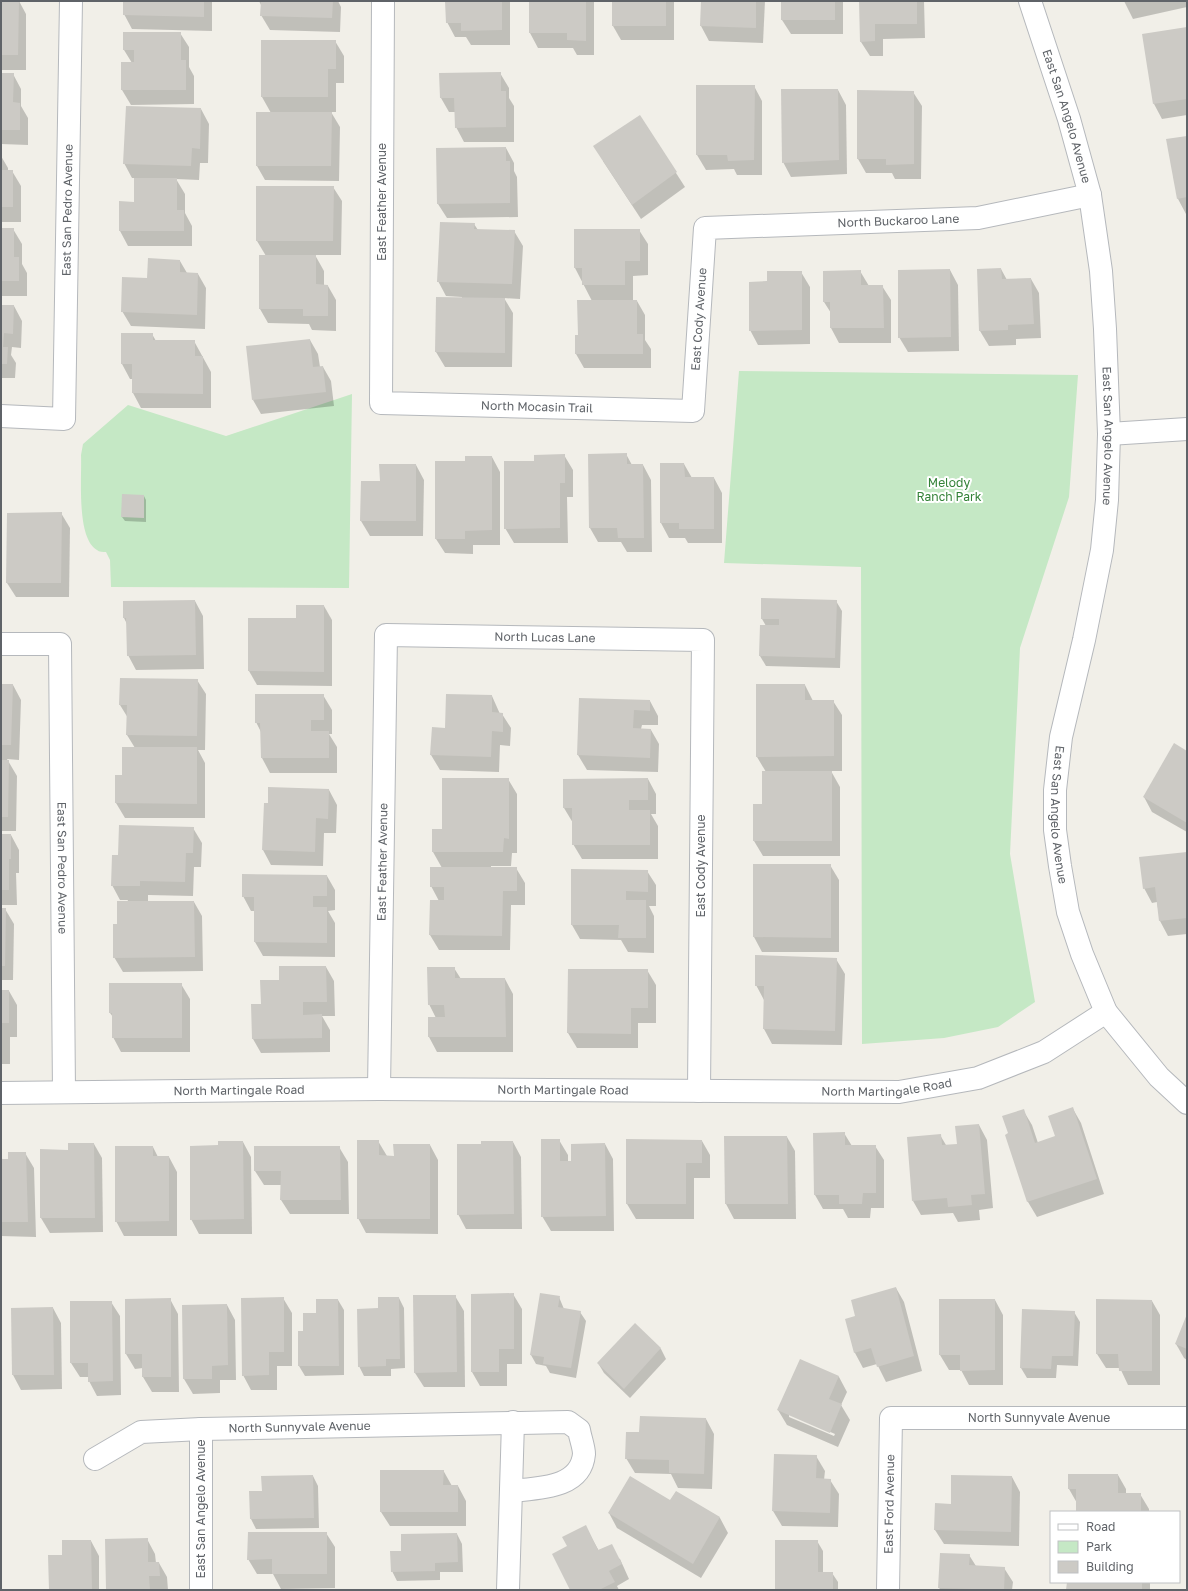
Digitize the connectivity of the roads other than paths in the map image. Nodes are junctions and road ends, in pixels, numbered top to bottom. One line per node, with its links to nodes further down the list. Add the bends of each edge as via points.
1 (70, 1): 8 (street, East San Pedro Avenue, via 64,418)
2 (383, 1): 6 (street, East Feather Avenue)
3 (1030, 1): 4 (street, East San Angelo Avenue)
4 (1090, 195): 5 (street, North Buckaroo Lane, via 978,218); 10 (street, East San Angelo Avenue, via 1101,271)
5 (705, 228): 7 (street, East Cody Avenue)
6 (381, 403): 7 (street, North Mocasin Trail)
7 (693, 411)
8 (1, 416)
9 (1187, 429): 10 (street)
10 (1109, 434): 14 (street, East San Angelo Avenue, via 1102,550 1062,737 1055,790 1055,830 1068,912)
11 (386, 635): 12 (street, North Lucas Lane); 15 (street, East Feather Avenue)
12 (703, 640): 17 (street, East Cody Avenue)
13 (1, 644): 16 (street, East San Pedro Avenue, via 60,644)
14 (1106, 1012): 17 (street, North Martingale Road, via 1044,1052 978,1078 900,1092); 19 (street, East San Angelo Avenue, via 1159,1077)
15 (378, 1089): 16 (street, North Martingale Road); 17 (street, North Martingale Road)
16 (64, 1092): 18 (street, North Martingale Road)
17 (699, 1092)
18 (1, 1093)
19 (1187, 1103)
20 (891, 1418): 21 (street, North Sunnyvale Avenue); 28 (street, East Ford Avenue)
21 (1187, 1418)
22 (513, 1422): 23 (street, North Sunnyvale Avenue); 25 (street); 25 (street, North Sunnyvale Avenue, via 568,1422 579,1430 584,1454 577,1472 559,1485)
23 (201, 1429): 24 (street, North Sunnyvale Avenue, via 141,1432); 26 (street, East San Angelo Avenue)
24 (95, 1459)
25 (511, 1491): 27 (street)
26 (201, 1590)
27 (508, 1590)
28 (888, 1590)

